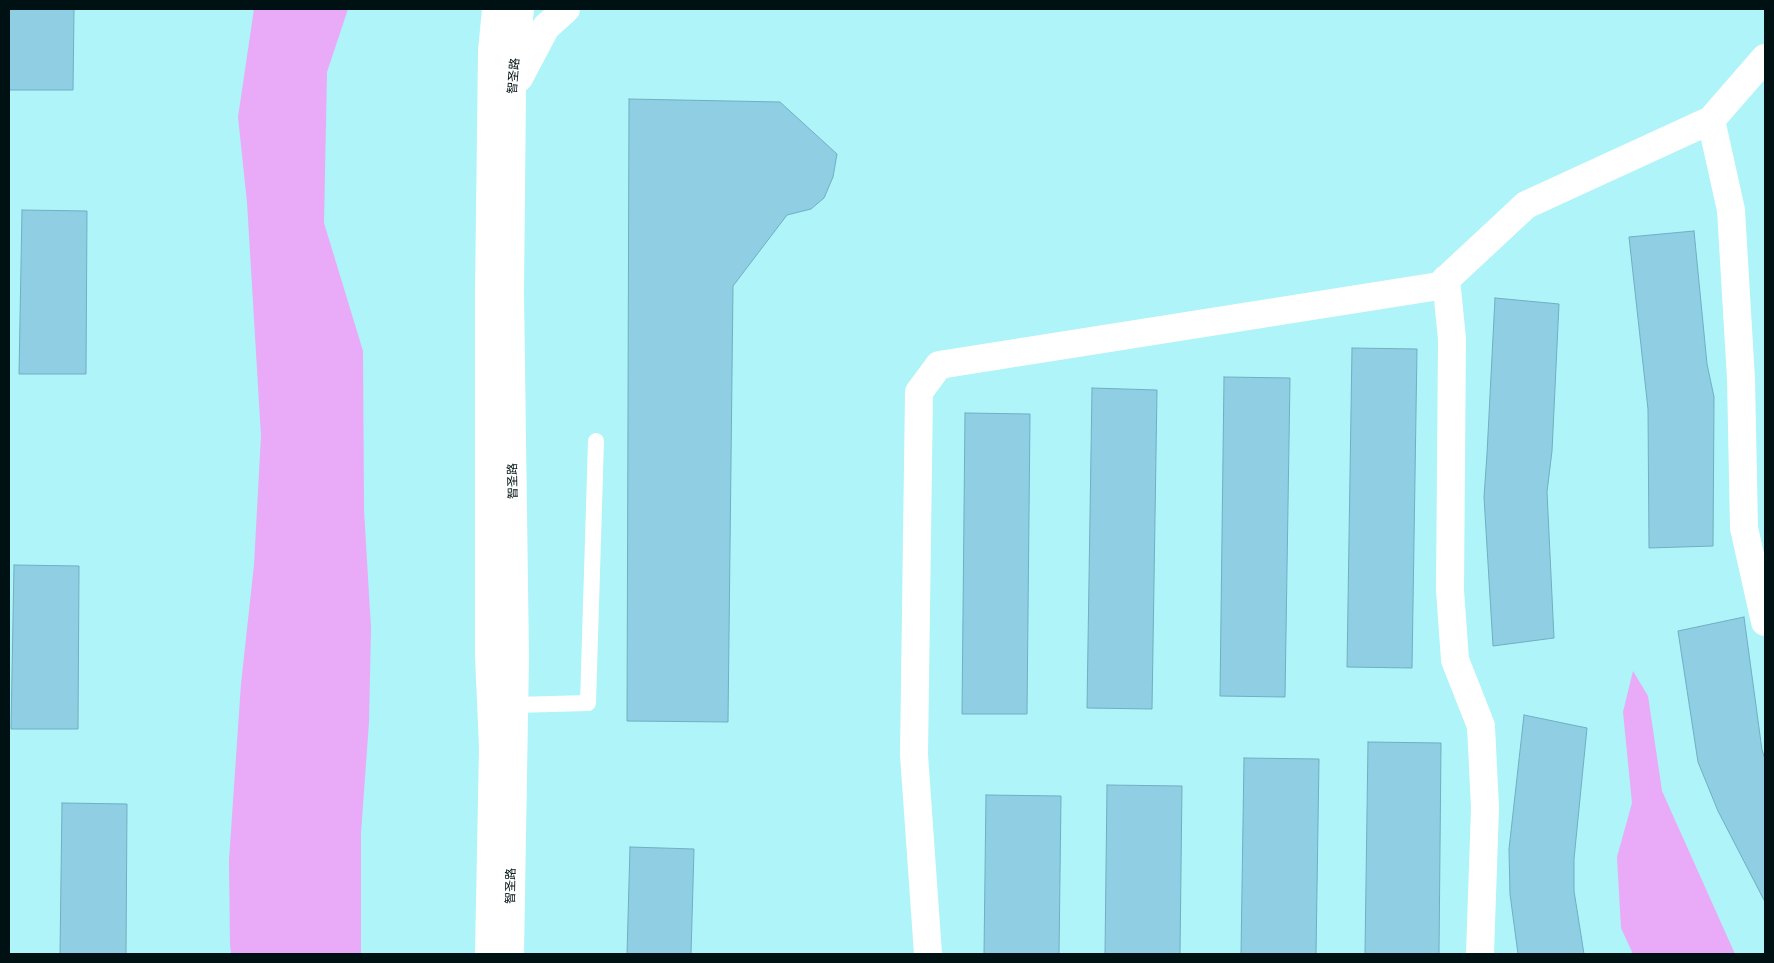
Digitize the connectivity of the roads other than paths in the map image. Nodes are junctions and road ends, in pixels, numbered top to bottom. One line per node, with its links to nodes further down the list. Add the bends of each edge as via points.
1 (520, 9): 5 (street, 智圣路)
2 (566, 9): 5 (street, via 546,27)
3 (491, 15): 11 (street, 智圣路, via 489,656 493,747)
4 (1765, 58): 6 (street)
5 (512, 91): 10 (street, 智圣路, via 510,293)
6 (1711, 120): 7 (street, via 1526,205); 9 (street, via 1731,210 1742,379 1744,528)
7 (1446, 279): 13 (street, via 1439,286 939,365 919,392 914,755); 14 (street, via 1452,339 1450,590 1453,630 1456,660 1481,726 1485,808)
8 (596, 441): 10 (lane, via 588,703)
9 (1765, 622)
10 (515, 705): 12 (street, 智圣路)
11 (489, 954)
12 (510, 954)
13 (928, 954)
14 (1480, 954)

